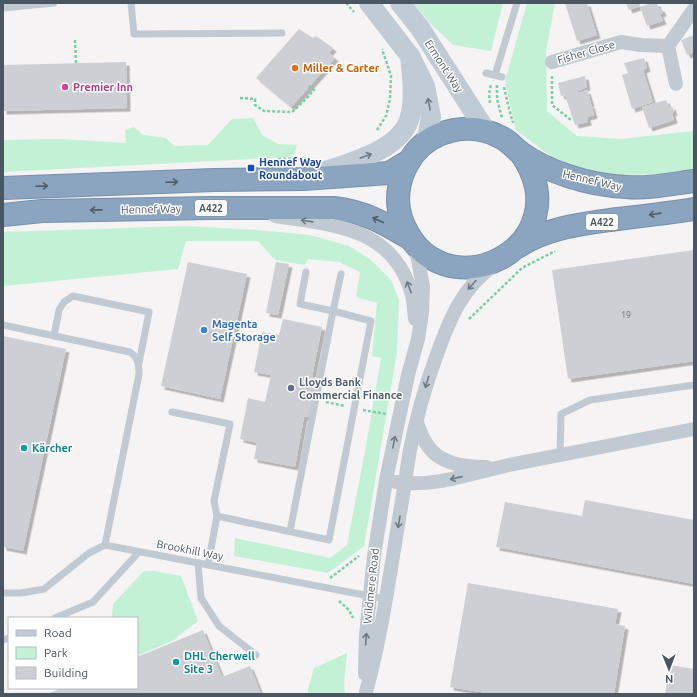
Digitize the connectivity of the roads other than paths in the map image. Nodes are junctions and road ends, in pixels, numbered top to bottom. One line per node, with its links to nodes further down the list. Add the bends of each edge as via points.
1 (54, 3): 5 (lane)
2 (131, 3): 8 (lane, via 134,34)
3 (400, 3): 14 (street, Ermont Way)
4 (517, 3): 12 (lane)
5 (3, 8)
6 (362, 9): 10 (street)
7 (694, 9): 9 (street)
8 (282, 33)
9 (668, 46): 11 (street, Fisher Close, via 621,42); 13 (street)
10 (410, 56): 15 (street, one-way to 10, via 431,117 425,86); 18 (street, one-way to 10, via 379,151 400,136 410,118 413,83)
11 (552, 62)
12 (495, 75)
13 (676, 84)
14 (494, 125): 15 (highway, via 454,130); 16 (highway, via 499,136)
15 (426, 143): 17 (highway)
16 (519, 151): 19 (highway, Hennef Way, via 567,176 604,184 626,187 660,186); 25 (highway, via 533,174 537,201 531,227 524,239)
17 (409, 161): 18 (highway, via 389,173); 24 (highway, via 402,174 398,201 404,227)
18 (303, 179): 20 (highway, one-way to 18)
19 (694, 181)
20 (3, 188)
21 (211, 208): 23 (highway, Hennef Way / A422, one-way to 23, via 42,211); 24 (highway, Hennef Way / A422, one-way to 21, via 382,221 351,210 317,207); 31 (street, one-way to 21, via 412,295 402,270 384,248 372,239 358,232 323,223)
22 (694, 209): 25 (highway, A422, one-way to 25, via 566,227 531,238)
23 (3, 215)
24 (413, 242): 25 (highway, via 437,260 462,268 489,264); 31 (street, Wildmere Road, via 423,286)
25 (508, 254): 35 (street, Wildmere Road, one-way to 35, via 467,290 452,314)
26 (306, 272): 28 (lane, via 300,304)
27 (341, 274): 28 (lane)
28 (333, 311): 42 (lane); 42 (lane, via 371,320 329,540)
29 (3, 325): 30 (lane)
30 (54, 336): 32 (lane, via 130,352 136,356); 32 (lane, via 59,310 64,302 73,296 149,312)
31 (418, 339): 39 (street, Wildmere Road, one-way to 31)
32 (139, 363): 43 (lane, via 139,374)
33 (694, 385): 37 (lane, via 590,400 561,414)
34 (172, 412): 41 (lane, via 230,424 214,501)
35 (416, 423): 38 (street, via 426,444 437,456 452,464 474,467); 40 (street, Wildmere Road)
36 (694, 429): 37 (street)
37 (560, 455): 38 (street)
38 (507, 466): 40 (street, one-way to 40, via 432,483)
39 (386, 480): 40 (street); 48 (street, Wildmere Road)
40 (405, 483): 49 (street, Wildmere Road, one-way to 49)
41 (217, 516): 42 (lane); 46 (lane)
42 (290, 532)
43 (105, 546): 44 (lane, Brookhill Way); 47 (lane, via 88,553 44,590)
44 (139, 552): 45 (lane, Brookhill Way); 50 (lane, via 93,602)
45 (198, 563): 46 (lane, Brookhill Way); 51 (lane, via 201,598 219,626)
46 (208, 565): 48 (lane, Brookhill Way)
47 (3, 593)
48 (369, 596): 49 (lane, Brookhill Way); 52 (street, Wildmere Road, one-way to 48)
49 (385, 599): 52 (street, Wildmere Road)
50 (57, 617)
51 (256, 655)
52 (366, 693)

